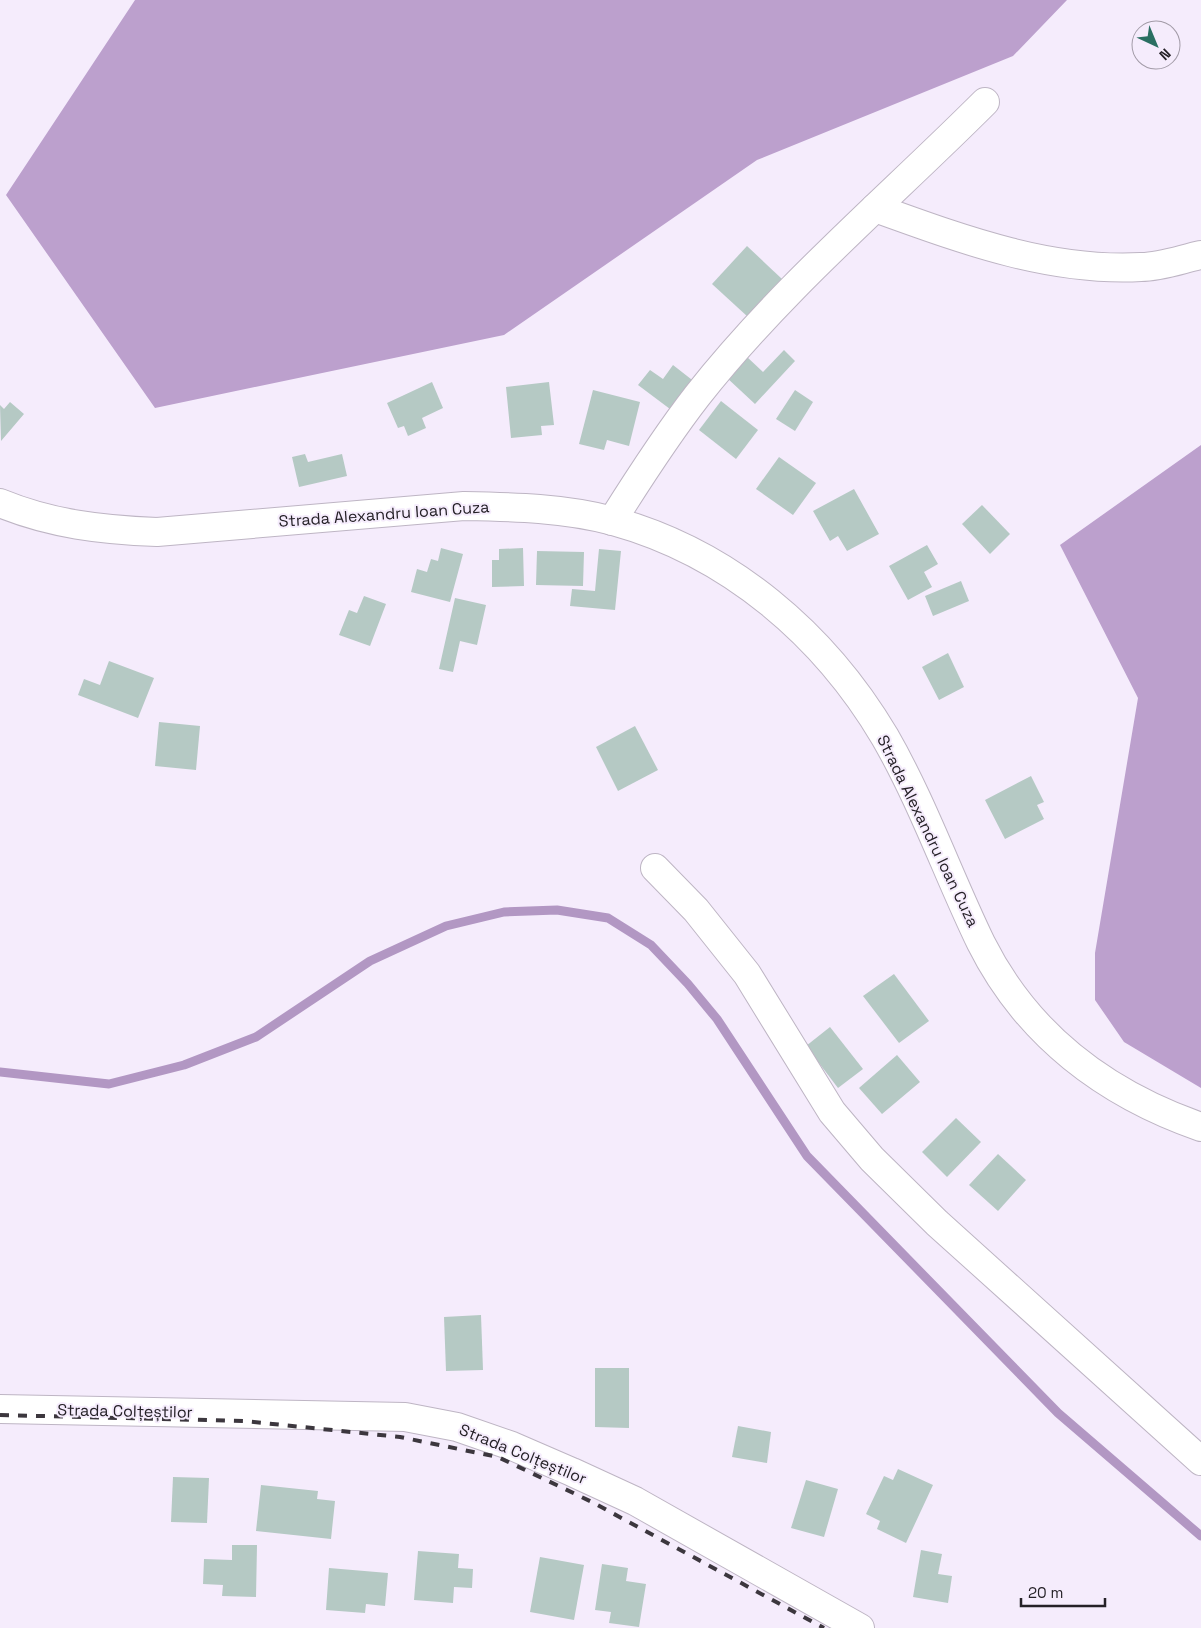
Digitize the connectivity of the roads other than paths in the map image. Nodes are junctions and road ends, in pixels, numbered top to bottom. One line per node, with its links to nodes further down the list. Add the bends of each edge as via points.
1 (985, 102): 2 (street)
2 (875, 208): 3 (street, via 971,242 1032,258 1086,267 1143,268); 5 (street, via 822,258 697,396 643,470)
3 (1201, 256)
4 (0, 503): 5 (street, Strada Alexandru Ioan Cuza, via 64,524 157,532 464,506 533,509)
5 (612, 521): 7 (street, Strada Alexandru Ioan Cuza, via 677,543 734,574 820,649 885,738 983,946 1010,990 1070,1056 1106,1084 1147,1106)
6 (654, 868): 9 (street, via 696,910 747,974 832,1112 872,1158 937,1222)
7 (1201, 1127)
8 (0, 1409): 10 (street, Strada Colțeștilor, via 405,1417 457,1427 512,1446 635,1501)
9 (1201, 1461)
10 (860, 1628)

